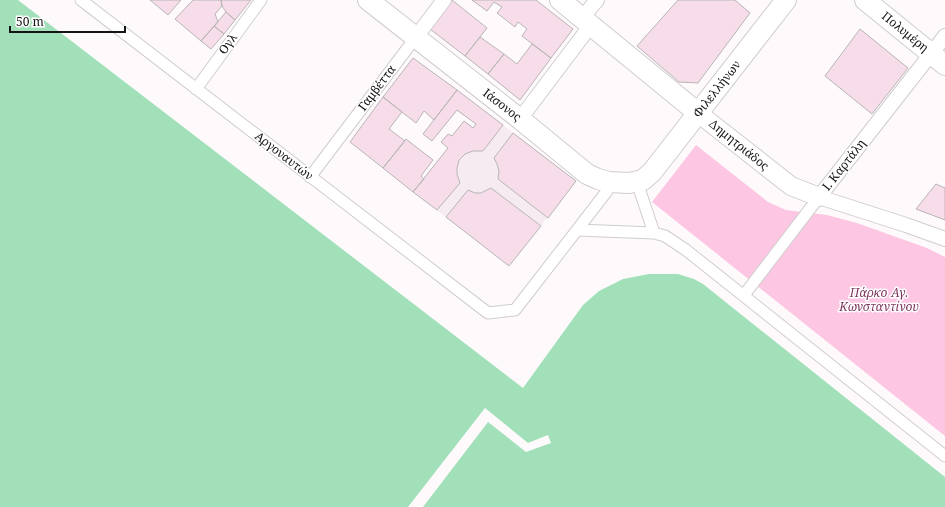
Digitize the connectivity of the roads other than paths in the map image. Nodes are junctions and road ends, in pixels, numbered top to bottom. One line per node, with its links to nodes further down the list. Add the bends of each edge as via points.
1 (81, 0): 13 (street, Αργοναυτών)
2 (261, 0): 13 (street, Ογλ)
3 (368, 0): 11 (main road, Ιάσονος)
4 (444, 0): 11 (street, Γαμβέττα)
5 (560, 0): 9 (main road, Δημητριάδος)
6 (597, 0): 9 (street)
7 (786, 0): 14 (main road, Φιλελλήνων)
8 (865, 0): 12 (main road, Πολυμέρη)
9 (586, 21): 14 (main road, Δημητριάδος); 15 (street)
10 (945, 36): 12 (street, Ι. Καρτάλη)
11 (416, 37): 15 (main road, Ιάσονος); 16 (street, Γαμβέττα)
12 (938, 59): 19 (street, Ι. Καρτάλη)
13 (196, 89): 16 (street, Αργοναυτών)
14 (698, 113): 17 (main road, Φιλελλήνων); 19 (street, Δημητριάδος, via 784,181)
15 (520, 119): 17 (main road, Ιάσονος, via 587,174 609,182)
16 (310, 177): 20 (street, Αργοναυτών, via 488,313 516,310)
17 (643, 184): 21 (street)
18 (607, 191): 20 (street)
19 (819, 197): 22 (street, Δημητριάδος); 23 (street, Ι. Καρτάλη)
20 (577, 230): 21 (street)
21 (654, 233): 23 (street, via 665,236 686,250)
22 (945, 239)
23 (744, 295): 24 (street)
24 (945, 456)

